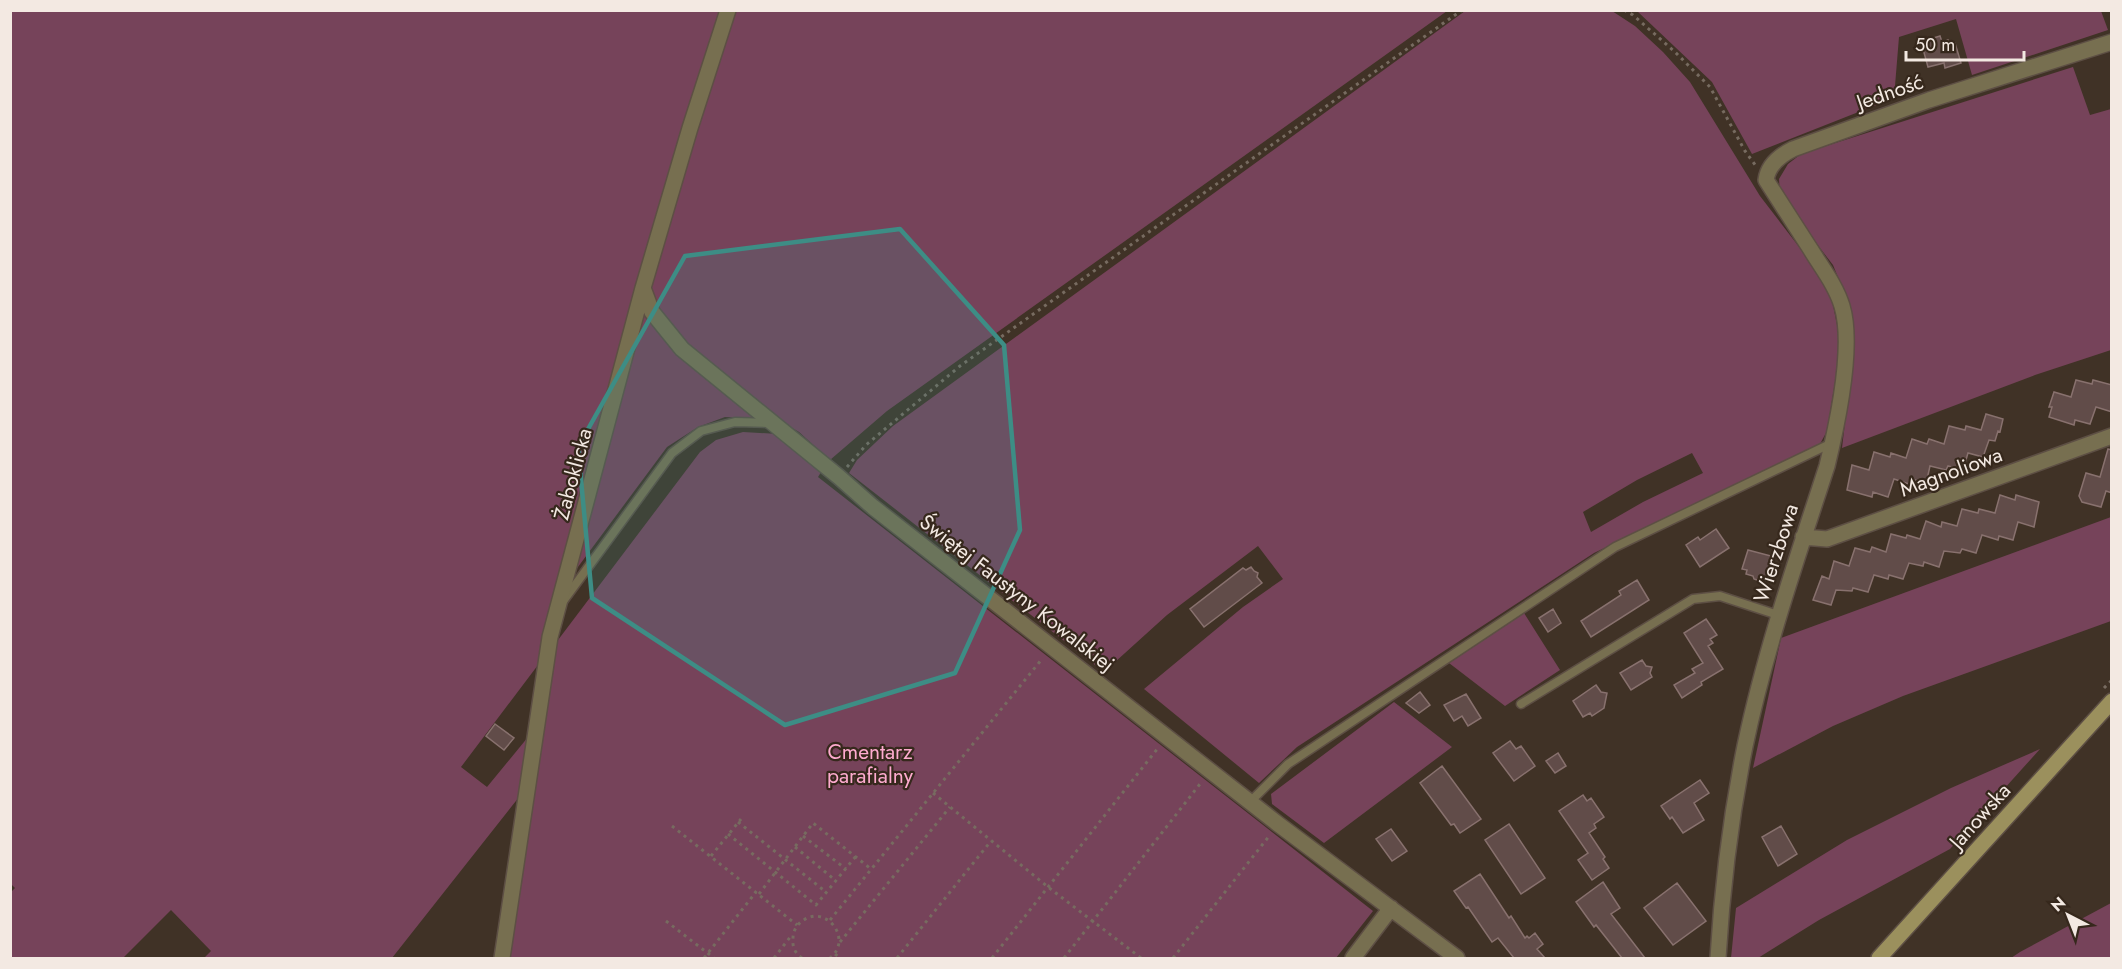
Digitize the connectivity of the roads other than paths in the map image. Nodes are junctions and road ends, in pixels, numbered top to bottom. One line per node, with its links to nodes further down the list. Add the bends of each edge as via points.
1 (728, 10): 4 (street, Żaboklicka)
2 (2112, 42): 3 (street, Jedność, via 1929,100 1793,149 1779,158)
3 (1766, 180): 7 (street, Wierzbowa, via 1830,280 1842,306 1846,356)
4 (643, 288): 5 (street, Świętej Faustyny Kowalskiej, via 652,312 682,349); 9 (street, Żaboklicka)
5 (773, 423): 9 (lane, via 735,422 700,431 672,453); 13 (street, Świętej Faustyny Kowalskiej, via 873,507)
6 (2112, 436): 8 (street, Magnoliowa, via 1827,539)
7 (1832, 443): 8 (street, Wierzbowa); 13 (lane, via 1615,547 1288,764)
8 (1803, 537): 10 (street, Wierzbowa)
9 (560, 605): 15 (street, Żaboklicka, via 550,636)
10 (1778, 615): 12 (lane, via 1720,596 1693,599); 18 (street, Wierzbowa, via 1746,746 1728,854)
11 (2112, 701): 19 (main road, Janowska)
12 (1521, 704)
13 (1250, 802): 14 (street, Świętej Faustyny Kowalskiej)
14 (1391, 908): 16 (street); 17 (street, Świętej Faustyny Kowalskiej)
15 (502, 958)
16 (1353, 958)
17 (1457, 958)
18 (1718, 958)
19 (1879, 958)

